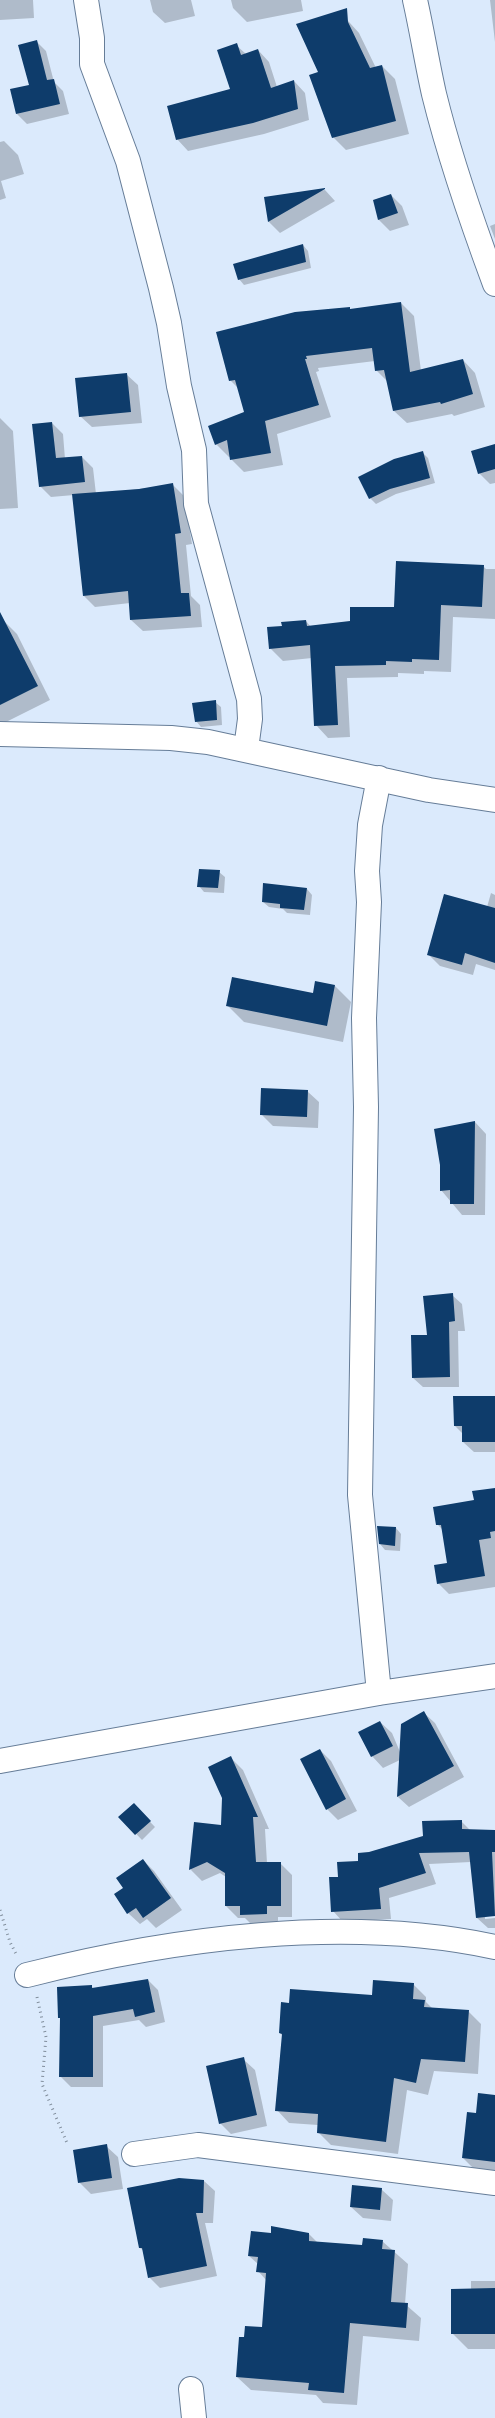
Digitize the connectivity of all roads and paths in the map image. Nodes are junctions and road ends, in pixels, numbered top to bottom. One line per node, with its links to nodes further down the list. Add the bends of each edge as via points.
1 (86, 0): 5 (street, via 92,64 128,161 169,323 194,450 196,504 249,699)
2 (415, 0): 3 (street, via 434,94 459,184)
3 (495, 284)
4 (0, 734): 5 (street, via 171,738)
5 (246, 750): 6 (street)
6 (379, 778): 7 (street); 9 (street, via 370,824 367,871 360,1495)
7 (495, 800)
8 (495, 1676): 9 (street)
9 (380, 1693): 10 (street)
10 (0, 1761)
11 (0, 1910): 13 (path, via 10,1942)
12 (495, 1947): 13 (street, via 443,1936 381,1933 225,1938)
13 (27, 1975): 14 (path, via 35,1991 46,2037 42,2084)
14 (67, 2143)
15 (134, 2154): 16 (street, via 198,2145)
16 (495, 2183)
17 (191, 2388): 18 (street)
18 (194, 2418)

